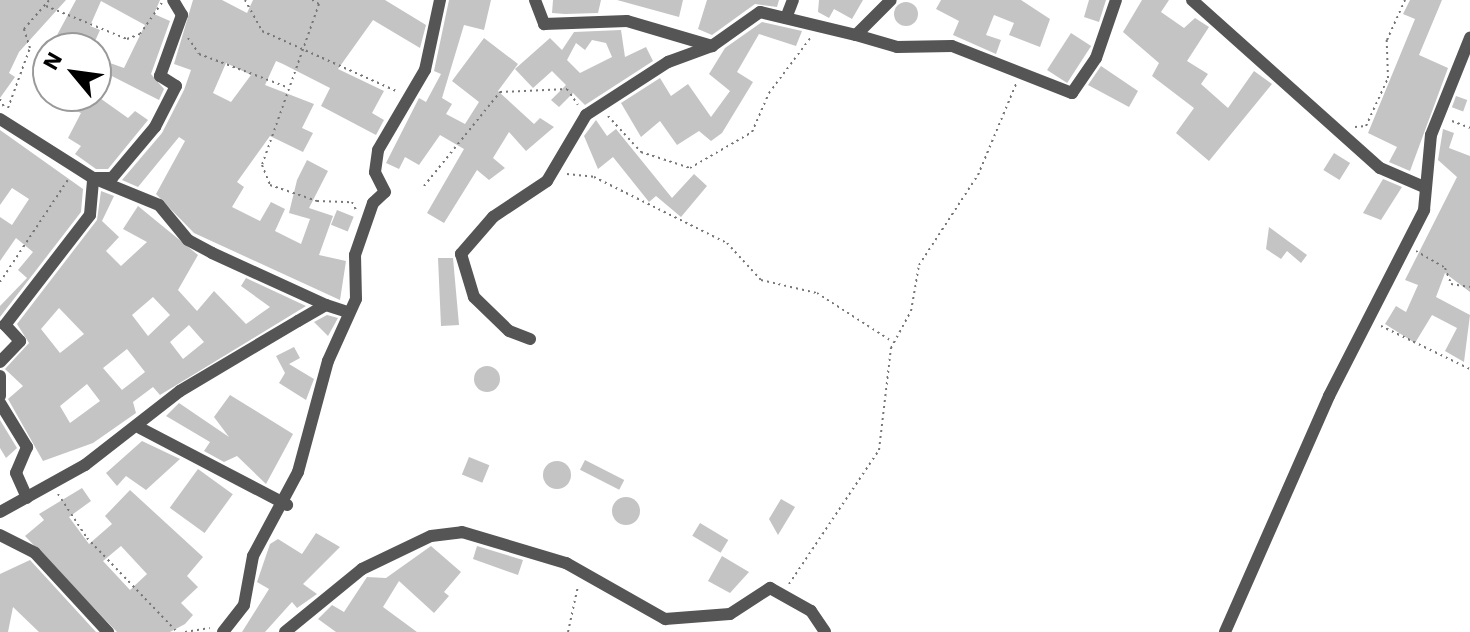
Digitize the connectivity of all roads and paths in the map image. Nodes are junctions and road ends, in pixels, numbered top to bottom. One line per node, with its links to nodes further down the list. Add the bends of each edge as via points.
1 (49, 0): 13 (path)
2 (164, 0): 13 (path, via 140,34 127,39)
3 (173, 0): 16 (street, via 182,15)
4 (245, 0): 20 (path, via 262,31)
5 (312, 0): 20 (path, via 319,4)
6 (440, 0): 23 (street, via 425,70)
7 (535, 0): 19 (street, via 544,24 627,21)
8 (793, 0): 14 (street)
9 (891, 0): 17 (street)
10 (1116, 0): 21 (street, via 1096,58 1072,93)
11 (1192, 0): 29 (street)
12 (1405, 0): 29 (path, via 1387,40 1388,78 1366,126)
13 (46, 6): 27 (path, via 24,29 30,48)
14 (786, 18): 15 (street); 19 (street, via 760,12)
15 (815, 30): 17 (street); 24 (path, via 769,93 752,132 690,168 641,152)
16 (178, 32): 22 (path, via 199,54); 31 (street, via 160,76 176,86 155,127 112,178)
17 (856, 35): 21 (street, via 897,47 952,46)
18 (1470, 38): 26 (street)
19 (712, 46): 24 (street, via 668,62)
20 (303, 49): 22 (path); 23 (path, via 384,88)
21 (1020, 76): 43 (path, via 978,175 923,254 911,311)
22 (288, 88): 35 (path, via 262,165 270,185 317,201 352,202)
23 (413, 93): 35 (street, via 378,150 375,172 385,192 373,203)
24 (603, 103): 25 (street)
25 (586, 115): 32 (street); 33 (path, via 567,89 536,94 512,86)
26 (1440, 116): 28 (path); 34 (street)
27 (2, 118): 30 (street)
28 (1470, 128)
29 (1337, 129): 34 (street, via 1380,168)
30 (78, 168): 31 (street); 37 (path)
31 (93, 178): 39 (street, via 159,205 188,240); 44 (street, via 90,215 5,325 20,341)
32 (547, 181): 42 (street, via 493,217 461,254 474,297 509,331); 43 (path, via 571,173 594,177 727,243 761,280 817,293)
33 (424, 186)
34 (1424, 187): 36 (street, via 1424,210)
35 (366, 233): 40 (street, via 355,255 356,299)
36 (1403, 245): 38 (path, via 1433,258 1451,284); 41 (street)
37 (0, 282)
38 (1470, 287)
39 (326, 305): 40 (street); 49 (street, via 180,391)
40 (348, 312): 52 (street)
41 (1370, 318): 45 (path); 64 (street)
42 (530, 339)
43 (893, 342): 56 (path, via 879,450)
44 (0, 362)
45 (1470, 369)
46 (0, 376): 47 (street)
47 (0, 396)
48 (0, 403): 51 (street, via 27,447 16,473)
49 (140, 428): 50 (street); 52 (street)
50 (51, 483): 51 (street); 58 (path, via 87,538)
51 (27, 498): 53 (street)
52 (287, 505): 60 (street, via 253,556 244,605)
53 (0, 512)
54 (2, 541): 57 (street, via 35,553)
55 (582, 573): 56 (street, via 665,619 730,614 758,593); 61 (street, via 462,532 431,536 341,582); 62 (path)
56 (784, 592): 63 (street)
57 (108, 632)
58 (177, 632)
59 (185, 632): 60 (path, via 206,625)
60 (221, 632)
61 (285, 632)
62 (568, 632)
63 (825, 632)
64 (1225, 632)

